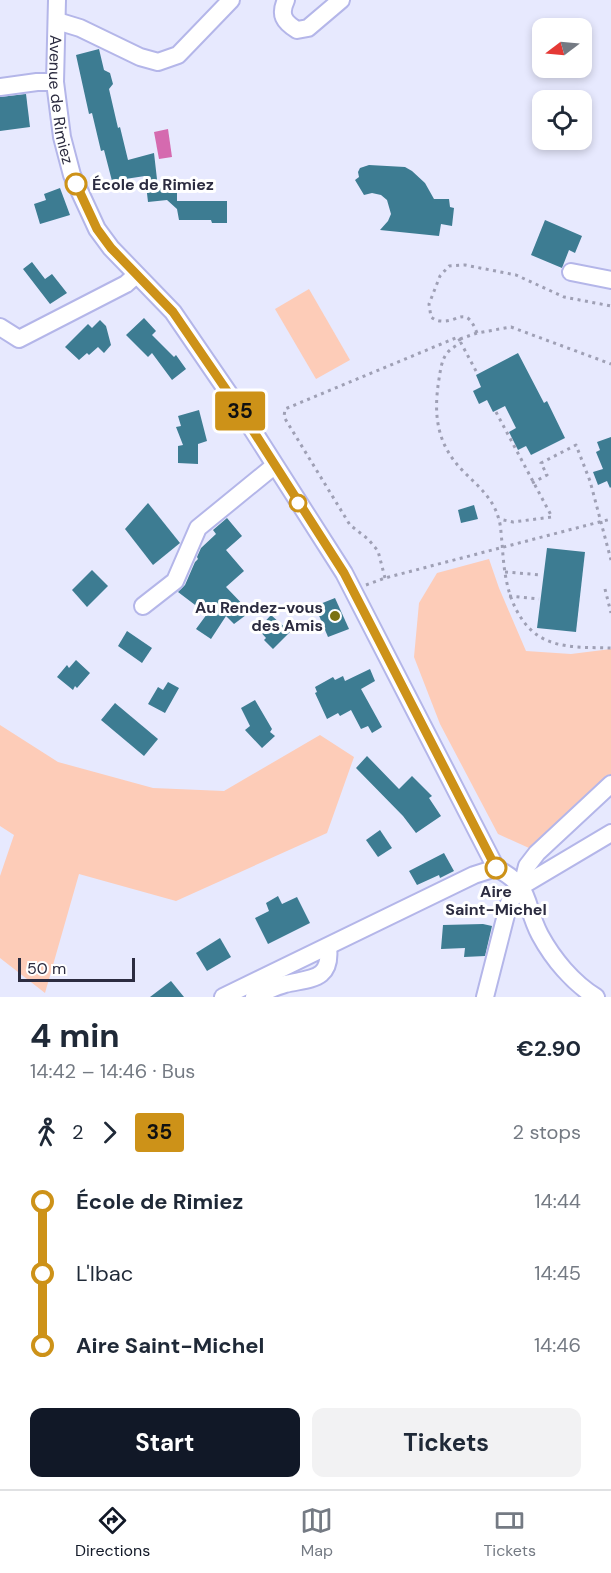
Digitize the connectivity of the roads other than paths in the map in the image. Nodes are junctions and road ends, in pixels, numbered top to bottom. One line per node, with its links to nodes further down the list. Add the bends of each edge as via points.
1 (57, 0): 5 (street, Avenue de Rimiez)
2 (231, 0): 5 (street, via 178,56 158,62)
3 (286, 0): 4 (street, via 283,18 297,30 308,28)
4 (340, 0)
5 (57, 21): 6 (street, Avenue de Rimiez)
6 (55, 82): 7 (street); 9 (street, Avenue de Rimiez, via 62,137 72,175 97,229)
7 (0, 87)
8 (571, 272): 10 (street)
9 (136, 275): 11 (street, via 126,284 19,339); 12 (street, Avenue de Rimiez, via 173,312)
10 (611, 280)
11 (0, 327)
12 (274, 466): 13 (street, via 198,528 175,581); 16 (street, Avenue de Rimiez, via 353,589)
13 (143, 606)
14 (611, 784): 17 (street, via 537,853 527,866)
15 (611, 833): 17 (street)
16 (496, 868): 17 (street); 18 (street, via 474,875)
17 (522, 886): 21 (street, via 509,903); 22 (street, via 552,954 576,982)
18 (328, 947): 19 (street); 20 (street, via 326,968 317,978 268,989)
19 (223, 997)
20 (254, 997)
21 (485, 997)
22 (596, 997)

